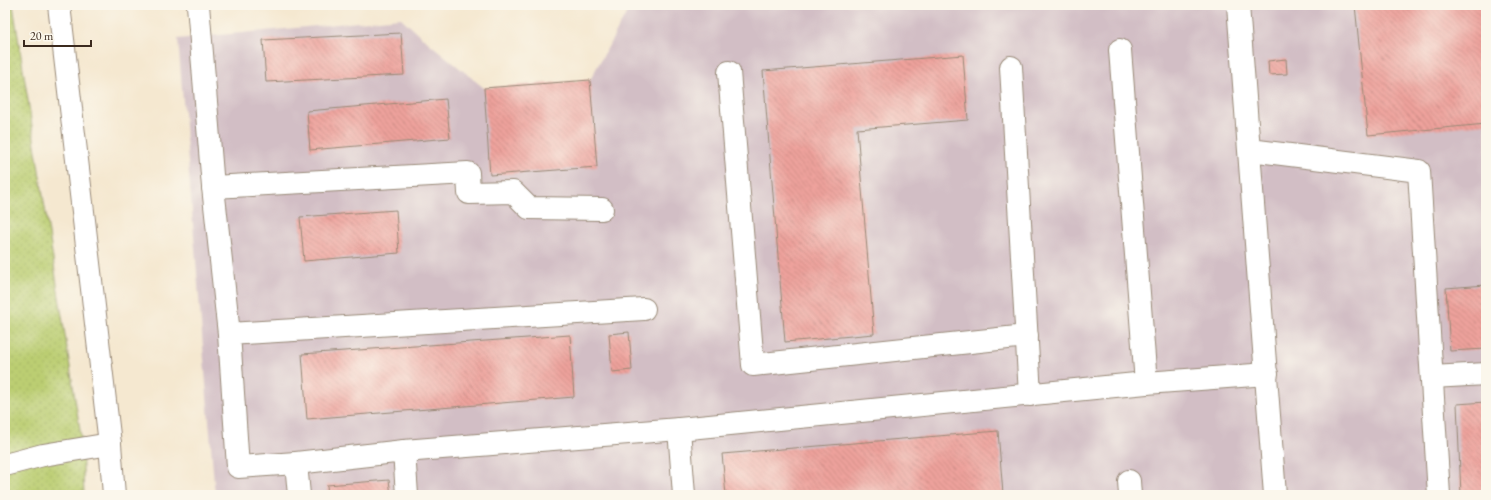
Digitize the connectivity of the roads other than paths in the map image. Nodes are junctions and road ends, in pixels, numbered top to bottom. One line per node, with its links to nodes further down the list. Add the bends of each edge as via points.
1 (59, 5): 19 (street)
2 (198, 5): 8 (street)
3 (1238, 5): 7 (street)
4 (1120, 50): 16 (street)
5 (1012, 67): 12 (street)
6 (729, 72): 12 (street, via 753,365)
7 (1250, 150): 13 (street); 15 (street, via 1419,171)
8 (213, 187): 9 (street, via 468,173 469,193 513,192 529,208); 11 (street)
9 (602, 208)
10 (644, 309): 11 (street)
11 (229, 334): 21 (street, via 238,466)
12 (1027, 336): 17 (street)
13 (1267, 374): 16 (street); 27 (street)
14 (1486, 374): 15 (street)
15 (1432, 377): 28 (street)
16 (1146, 384): 17 (street)
17 (1030, 395): 18 (street)
18 (679, 429): 20 (street); 26 (street)
19 (110, 444): 22 (street, via 43,455); 23 (street)
20 (404, 451): 21 (street); 25 (street)
21 (296, 462): 24 (street)
22 (5, 465)
23 (114, 495)
24 (299, 495)
25 (408, 495)
26 (684, 495)
27 (1275, 495)
28 (1439, 495)

